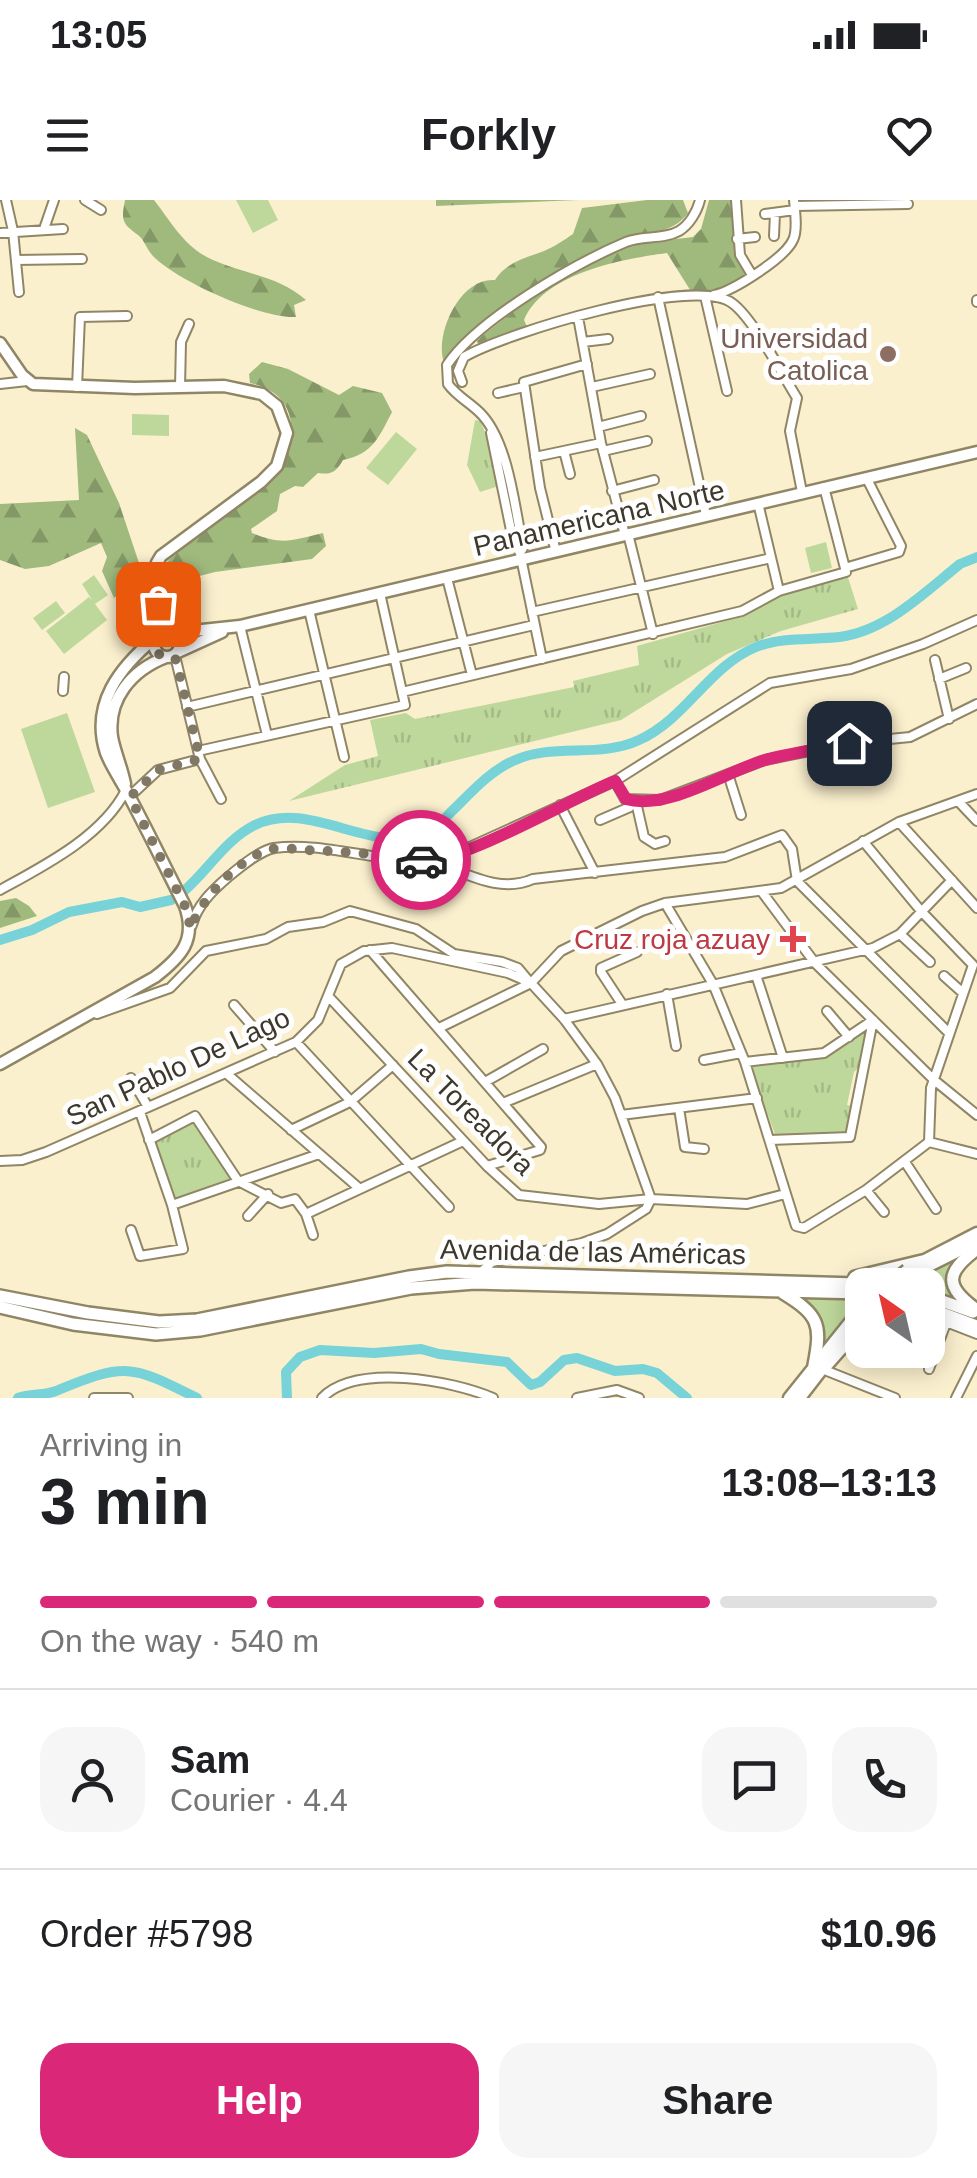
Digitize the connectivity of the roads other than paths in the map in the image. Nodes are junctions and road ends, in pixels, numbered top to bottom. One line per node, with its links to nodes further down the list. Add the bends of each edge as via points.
1 (6, 200): 11 (street)
2 (54, 200): 9 (street)
3 (85, 200): 8 (street)
4 (700, 200): 56 (street, via 674,234 630,240 589,260 523,300 447,366 448,384 490,428)
5 (736, 200): 15 (street)
6 (908, 204): 7 (street)
7 (795, 205): 13 (street, via 770,213); 18 (street, via 790,245)
8 (101, 210)
9 (44, 229): 10 (street); 11 (street)
10 (63, 229)
11 (13, 232): 12 (street); 17 (street)
12 (0, 233)
13 (774, 236)
14 (755, 238): 15 (street)
15 (737, 239): 18 (street)
16 (82, 259): 17 (street)
17 (16, 260): 19 (street)
18 (752, 274): 21 (street)
19 (19, 292)
20 (658, 298): 21 (street); 23 (street); 53 (street)
21 (719, 300): 37 (street); 51 (street, via 744,314 797,398 790,431)
22 (126, 316): 33 (street, via 80,316)
23 (578, 316): 26 (street); 31 (street, via 470,354 459,364)
24 (189, 324): 34 (street)
25 (608, 339): 26 (street)
26 (583, 342): 28 (street)
27 (0, 343): 30 (main road)
28 (587, 364): 35 (street); 36 (street, via 530,378)
29 (650, 374): 35 (street)
30 (26, 380): 32 (street); 33 (main road)
31 (462, 382)
32 (0, 384)
33 (77, 387): 34 (main road)
34 (180, 387): 65 (main road, via 262,394 282,414 287,433 270,474 161,556 152,580)
35 (592, 387): 40 (street)
36 (524, 388): 38 (street); 45 (street)
37 (727, 391)
38 (498, 393)
39 (642, 416): 40 (street)
40 (598, 427): 42 (street)
41 (648, 441): 42 (street)
42 (602, 447): 43 (street); 50 (street)
43 (564, 451): 45 (street); 46 (street)
44 (977, 452): 47 (main road, Panamericana Norte)
45 (535, 457): 55 (street)
46 (570, 474)
47 (866, 479): 49 (main road, Panamericana Norte); 58 (street, via 901,546)
48 (654, 480): 50 (street)
49 (824, 487): 51 (main road, Panamericana Norte); 58 (street)
50 (612, 491): 54 (street)
51 (802, 492): 52 (main road, Panamericana Norte)
52 (758, 504): 53 (main road, Panamericana Norte); 57 (street)
53 (706, 515): 54 (main road, Panamericana Norte)
54 (626, 535): 55 (main road, Panamericana Norte); 60 (street)
55 (556, 552): 56 (main road, Panamericana Norte)
56 (520, 556): 59 (main road, Panamericana Norte); 64 (street)
57 (771, 558): 60 (street); 61 (street)
58 (846, 568): 61 (street)
59 (447, 578): 62 (main road, Panamericana Norte); 72 (street)
60 (641, 587): 64 (street); 70 (street)
61 (779, 591): 70 (street, via 742,611)
62 (380, 593): 63 (main road, Panamericana Norte); 74 (street)
63 (309, 610): 68 (main road, Panamericana Norte); 78 (street)
64 (532, 612): 67 (street)
65 (162, 615): 69 (main road); 71 (main road)
66 (977, 620): 93 (street, via 851,669 770,684)
67 (534, 625): 72 (street); 75 (street)
68 (236, 627): 69 (main road, Panamericana Norte); 73 (main road, Panamericana Norte); 82 (street)
69 (174, 632): 71 (main road, Panamericana Norte); 73 (main road, via 180,642)
70 (653, 634): 75 (street)
71 (156, 637): 73 (main road, via 155,651); 95 (main road, Panamericana Norte, via 122,667 106,700 103,741)
72 (464, 642): 74 (street); 79 (street)
73 (172, 655): 86 (street); 95 (main road, Panamericana Norte, via 134,675 116,702 112,737)
74 (394, 658): 78 (street); 84 (street)
75 (542, 659): 79 (street)
76 (935, 660): 81 (street)
77 (966, 668): 81 (street)
78 (325, 674): 82 (street); 88 (street)
79 (472, 675): 84 (street)
80 (64, 677): 83 (street)
81 (939, 679): 87 (street)
82 (256, 690): 86 (street); 89 (street)
83 (63, 692)
84 (402, 692): 88 (street, via 405,705)
85 (977, 704): 87 (street)
86 (187, 707): 90 (street)
87 (949, 719): 92 (street, via 910,736 765,760)
88 (336, 721): 89 (street); 91 (street)
89 (268, 735): 90 (street)
90 (199, 755): 95 (street, via 158,770); 96 (street)
91 (344, 758)
92 (728, 774): 97 (street, via 660,800); 100 (street)
93 (615, 781): 97 (street); 99 (street)
94 (977, 794): 98 (street)
95 (129, 796): 110 (street, via 48,862); 115 (main road, Panamericana Norte)
96 (221, 799)
97 (633, 801): 101 (street); 104 (street, via 644,837)
98 (958, 801): 102 (street); 103 (street)
99 (560, 805): 106 (street); 107 (street)
100 (741, 815)
101 (600, 820)
102 (977, 821)
103 (899, 822): 105 (street); 108 (street)
104 (665, 841)
105 (863, 841): 109 (street); 114 (street)
106 (432, 861): 107 (street, via 502,887); 115 (street, via 272,848 214,889)
107 (595, 872): 109 (street, via 725,857 780,834 792,849)
108 (952, 880): 113 (street); 114 (street)
109 (797, 881): 111 (street); 118 (street)
110 (0, 890)
111 (762, 892): 112 (street); 121 (street)
112 (665, 902): 124 (street, via 561,951); 125 (street)
113 (977, 908)
114 (921, 911): 116 (street); 126 (street, via 972,962)
115 (191, 929): 134 (main road, via 177,960)
116 (900, 934): 118 (street); 120 (street)
117 (370, 950): 124 (street, via 392,948); 128 (street, San Pablo De Lago, via 341,964); 135 (street)
118 (864, 950): 121 (street); 136 (street)
119 (636, 952): 129 (street, via 602,968)
120 (930, 962)
121 (815, 963): 122 (street); 133 (street)
122 (756, 976): 125 (street); 143 (street)
123 (944, 976): 126 (street)
124 (532, 983): 132 (street); 134 (street, via 518,968 454,954 416,929 350,911 206,951 170,988); 135 (street)
125 (714, 984): 127 (street); 142 (street)
126 (963, 993): 136 (street)
127 (667, 994): 129 (street); 139 (street)
128 (330, 998): 138 (street, San Pablo De Lago); 147 (street, La Toreadora)
129 (622, 1004): 132 (street)
130 (234, 1005): 141 (street)
131 (827, 1011): 137 (street)
132 (564, 1018): 146 (street)
133 (873, 1020): 137 (street); 150 (street); 162 (street, via 850,1137)
134 (71, 1023): 145 (main road)
135 (438, 1028): 151 (street)
136 (949, 1034): 150 (street)
137 (849, 1036): 143 (street, via 824,1053)
138 (296, 1042): 141 (street, San Pablo De Lago); 154 (street)
139 (676, 1046)
140 (543, 1049): 151 (street)
141 (275, 1052): 148 (street, San Pablo De Lago)
142 (743, 1057): 143 (street); 144 (street); 153 (street)
143 (783, 1058)
144 (704, 1060)
145 (0, 1064)
146 (596, 1064): 155 (street); 159 (street)
147 (394, 1065): 154 (street); 163 (street, La Toreadora)
148 (226, 1074): 157 (street, San Pablo De Lago); 160 (street)
149 (131, 1078): 157 (street)
150 (934, 1080): 158 (street); 164 (street)
151 (485, 1082): 155 (street)
152 (977, 1097): 158 (street)
153 (757, 1098): 156 (street); 162 (street)
154 (350, 1102): 160 (street); 170 (street)
155 (503, 1103): 171 (street, via 540,1150)
156 (678, 1108): 159 (street); 165 (street, via 685,1147)
157 (144, 1109): 161 (street); 168 (street, San Pablo De Lago, via 46,1152)
158 (974, 1113)
159 (622, 1115): 177 (street)
160 (291, 1130): 166 (street)
161 (149, 1140): 172 (street, via 195,1116); 178 (street)
162 (770, 1140): 176 (street)
163 (463, 1141): 170 (street); 171 (street, La Toreadora)
164 (928, 1142): 167 (street); 169 (street)
165 (704, 1149)
166 (318, 1154): 172 (street); 173 (street)
167 (977, 1154)
168 (0, 1161)
169 (905, 1162): 174 (street); 180 (street)
170 (409, 1166): 173 (street); 179 (street)
171 (487, 1166): 177 (street, La Toreadora, via 510,1190 531,1198 600,1204)
172 (238, 1181): 175 (street); 178 (street)
173 (360, 1189): 182 (street)
174 (866, 1190): 176 (street, via 808,1226 796,1226); 181 (street)
175 (268, 1194): 182 (street, via 281,1202 295,1199); 183 (street)
176 (785, 1194): 177 (street, La Toreadora, via 747,1204)
177 (652, 1198): 191 (street, via 646,1209 596,1239 492,1262)
178 (172, 1204): 184 (street, via 181,1252 140,1256)
179 (449, 1207)
180 (936, 1209)
181 (884, 1212)
182 (306, 1214): 186 (street)
183 (248, 1216)
184 (131, 1230)
185 (977, 1233): 188 (main road)
186 (313, 1235)
187 (977, 1246): 190 (main road); 199 (main road, via 959,1262 952,1282)
188 (922, 1261): 189 (main road); 192 (main road)
189 (914, 1268)
190 (920, 1268)
191 (478, 1277): 192 (main road, Avenida de las Américas); 194 (main road, Avenida de las Américas); 196 (main road, Avenida de las Américas, via 408,1277 159,1322); 198 (main road, Avenida de las Américas, via 156,1334)
192 (832, 1281): 193 (main road, Avenida de las Américas)
193 (845, 1282)
194 (779, 1291): 195 (main road, Avenida de las Américas); 207 (main road, via 817,1323)
195 (845, 1293)
196 (0, 1296)
197 (945, 1302): 199 (main road)
198 (0, 1307)
199 (977, 1312)
200 (945, 1317): 202 (main road)
201 (946, 1322): 204 (street)
202 (977, 1326)
203 (845, 1331): 207 (main road)
204 (977, 1334)
205 (845, 1340): 207 (main road)
206 (977, 1356): 219 (street)
207 (820, 1367): 216 (main road); 217 (main road); 218 (street)
208 (345, 1383): 211 (street); 212 (street); 213 (street, via 438,1381)
209 (94, 1398): 210 (street)
210 (128, 1398)
211 (322, 1398)
212 (342, 1398)
213 (492, 1398)
214 (577, 1398): 215 (street, via 617,1390)
215 (640, 1398)
216 (789, 1398)
217 (800, 1398)
218 (895, 1398)
219 (956, 1398)

